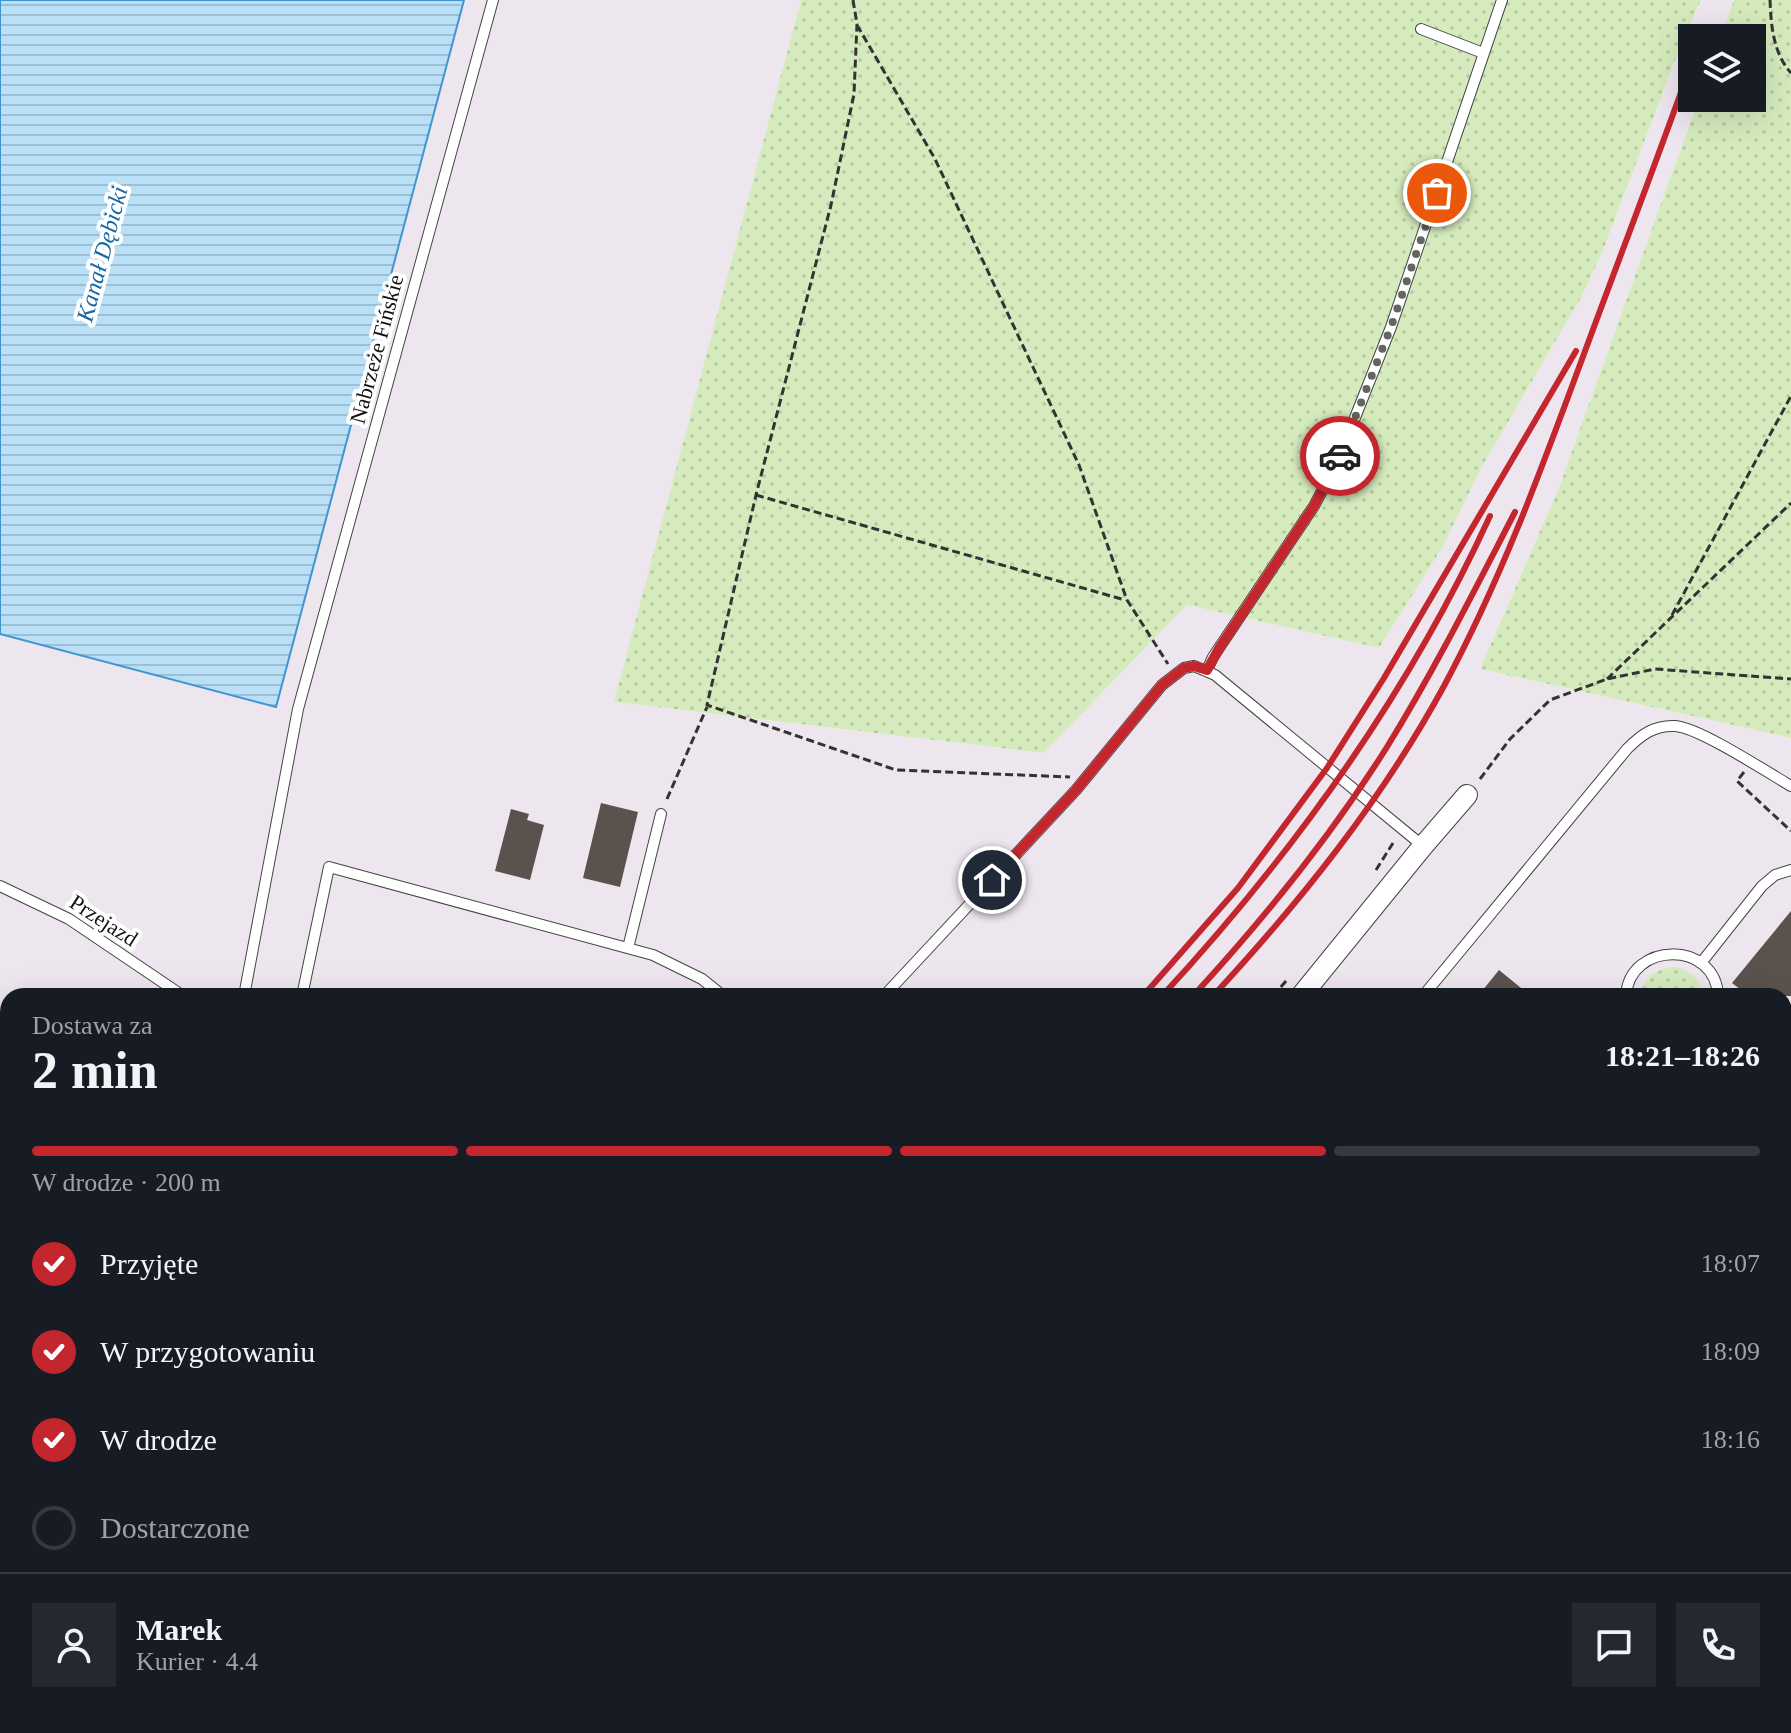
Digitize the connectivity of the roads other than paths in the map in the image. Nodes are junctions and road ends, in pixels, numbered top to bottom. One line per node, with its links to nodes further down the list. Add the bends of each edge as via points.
1 (493, 0): 15 (lane, Nabrzeże Fińskie, via 298,709)
2 (1502, 0): 4 (lane)
3 (1421, 29): 4 (lane)
4 (1483, 53): 5 (lane, via 1391,327 1337,463)
5 (1207, 670): 9 (lane); 18 (lane, via 1194,666 1174,674)
6 (1791, 786): 20 (lane, via 1690,729 1664,726 1642,735)
7 (1467, 795): 9 (street)
8 (661, 814): 12 (lane)
9 (1423, 846): 19 (street)
10 (1791, 870): 13 (lane, via 1762,886)
11 (0, 886): 14 (lane, Przejazd, via 69,919)
12 (628, 948): 16 (lane, via 329,867); 17 (lane, via 683,968)
13 (1701, 963): 21 (lane, via 1687,955 1655,956 1641,964); 22 (lane)
14 (171, 988)
15 (246, 988)
16 (304, 988)
17 (713, 988)
18 (891, 988)
19 (1308, 988)
20 (1430, 988)
21 (1626, 988)
22 (1715, 988)

